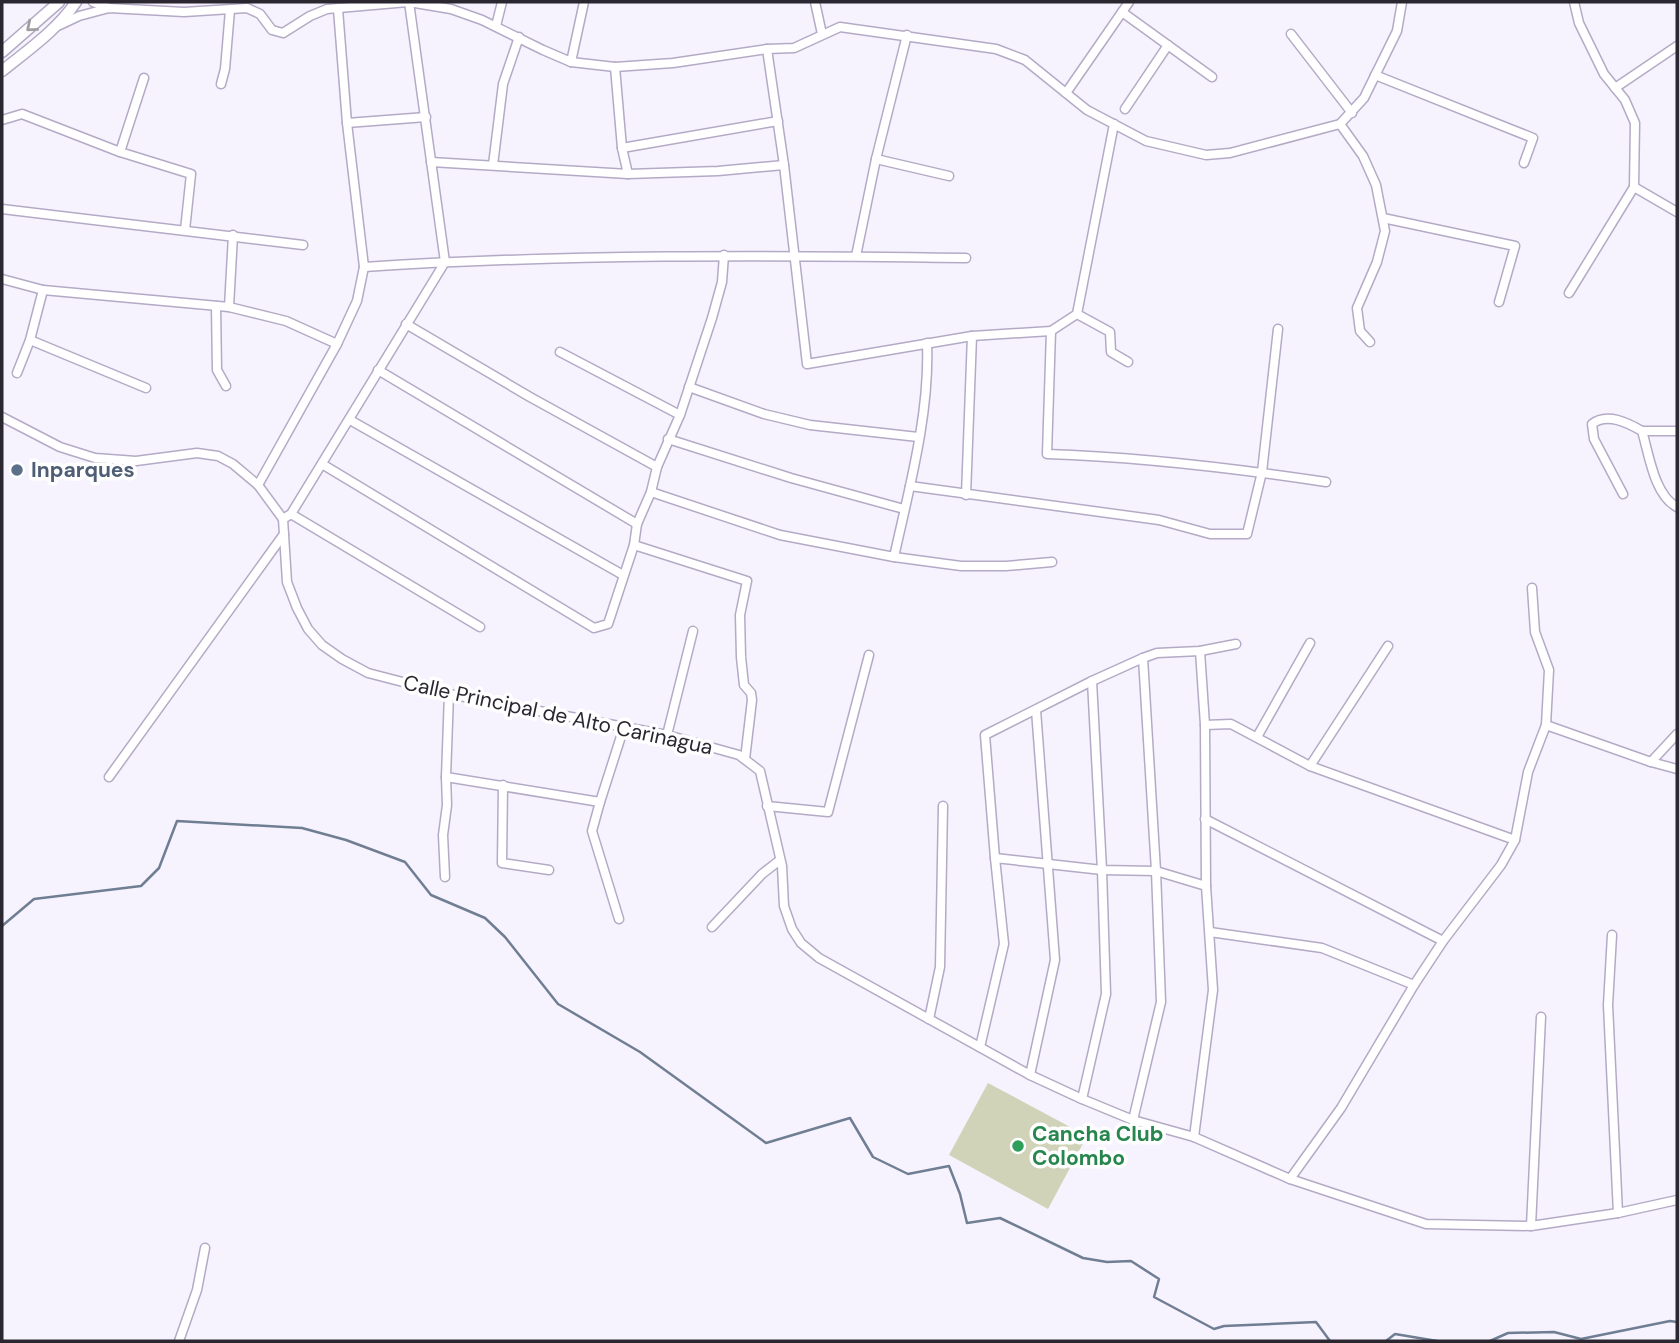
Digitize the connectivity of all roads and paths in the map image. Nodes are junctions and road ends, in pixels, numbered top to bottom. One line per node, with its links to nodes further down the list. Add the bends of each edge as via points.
1 (76, 2): 17 (main road)
2 (93, 2): 12 (street)
3 (409, 2): 11 (street); 16 (street, via 451,9); 37 (street)
4 (502, 2): 16 (street)
5 (584, 2): 26 (street)
6 (815, 2): 18 (street)
7 (1129, 2): 15 (street)
8 (1402, 2): 29 (street, via 1397,31)
9 (1574, 2): 33 (street, via 1579,23)
10 (54, 4): 25 (main road, one-way to 25)
11 (359, 4): 13 (street)
12 (110, 8): 14 (street); 17 (street)
13 (338, 9): 14 (street, via 318,12 283,33 272,30 260,14 247,8); 40 (street)
14 (230, 10): 32 (street)
15 (1122, 12): 22 (street); 34 (street)
16 (496, 26): 21 (street)
17 (55, 27): 28 (main road)
18 (822, 34): 20 (street, via 840,27); 24 (street, via 794,48)
19 (1291, 34): 36 (street)
20 (907, 35): 34 (street, via 1012,54); 45 (street)
21 (519, 37): 26 (street); 48 (street, via 503,84)
22 (1168, 45): 30 (street); 35 (street)
23 (1677, 46): 33 (street)
24 (766, 49): 27 (street); 39 (street)
25 (2, 52)
26 (571, 62): 27 (street)
27 (615, 67): 43 (street)
28 (2, 71)
29 (1375, 75): 36 (street); 47 (street, via 1533,138)
30 (1212, 77)
31 (144, 78): 44 (street)
32 (221, 84)
33 (1615, 88): 52 (street, via 1635,123)
34 (1066, 93): 41 (street)
35 (1125, 109)
36 (1352, 113): 42 (street)
37 (426, 117): 40 (street); 46 (street)
38 (2, 120): 44 (street, via 22,114)
39 (778, 121): 43 (street); 49 (street)
40 (347, 123): 64 (street)
41 (1114, 124): 42 (street, via 1146,141 1206,155); 71 (street)
42 (1340, 124): 55 (street, via 1363,156)
43 (622, 148): 50 (street)
44 (120, 152): 56 (street, via 191,174)
45 (876, 159): 51 (street); 61 (street)
46 (431, 162): 48 (street); 63 (street)
47 (1524, 163)
48 (493, 165): 50 (street)
49 (784, 165): 50 (street); 60 (street)
50 (628, 174)
51 (949, 176)
52 (1634, 187): 54 (street); 67 (street)
53 (2, 209): 56 (street)
54 (1677, 212)
55 (1383, 218): 68 (street, via 1515,246); 77 (street, via 1385,231 1377,262 1357,308 1360,331)
56 (185, 230): 57 (street)
57 (233, 235): 58 (street); 70 (street)
58 (303, 245)
59 (724, 255): 60 (street); 63 (street); 85 (street, via 722,282)
60 (795, 255): 61 (street); 78 (street, via 807,364)
61 (856, 256): 62 (street)
62 (966, 258)
63 (445, 262): 64 (street); 72 (street)
64 (364, 267): 79 (street, via 357,301)
65 (2, 279): 66 (street)
66 (43, 290): 69 (street); 76 (street)
67 (1569, 293)
68 (1499, 302)
69 (216, 306): 70 (street); 84 (street, via 217,370)
70 (229, 307): 79 (street, via 286,321)
71 (1077, 314): 74 (street); 81 (street, via 1110,332 1111,352)
72 (406, 324): 82 (street); 95 (street)
73 (1278, 329): 96 (street)
74 (1051, 331): 75 (street); 96 (street, via 1047,454 1127,457)
75 (972, 336): 78 (street); 102 (street)
76 (30, 340): 83 (street); 86 (street)
77 (1370, 342)
78 (927, 343): 92 (street, via 928,370)
79 (337, 344): 98 (street)
80 (560, 352): 87 (street)
81 (1128, 362)
82 (378, 370): 89 (street); 106 (street)
83 (17, 373)
84 (226, 386)
85 (689, 387): 87 (street); 92 (street, via 810,425)
86 (146, 388)
87 (680, 415): 93 (street)
88 (2, 417): 98 (street, via 60,447 95,458 136,461 197,453 218,456)
89 (350, 420): 94 (street); 111 (street)
90 (1642, 431): 91 (street); 101 (street, via 1608,418 1592,424 1594,439); 103 (street, via 1660,488)
91 (1677, 431)
92 (918, 437): 99 (street)
93 (668, 439): 95 (street); 104 (street)
94 (322, 464): 105 (street); 111 (street, via 594,628 608,624)
95 (656, 467): 100 (street)
96 (1262, 472): 97 (street); 102 (street, via 1247,534 1210,534 1159,520)
97 (1326, 482)
98 (258, 485): 105 (street)
99 (910, 486): 102 (street); 104 (street)
100 (650, 492): 106 (street); 109 (street, via 780,535)
101 (1623, 494)
102 (966, 495)
103 (1677, 507)
104 (904, 509): 109 (street)
105 (287, 517): 107 (street, Calle Principal de Alto Carinagua); 113 (street)
106 (637, 524): 108 (street)
107 (284, 534): 122 (street, Calle Principal de Alto Carinagua, via 287,582 308,629 322,645 368,673); 134 (street)
108 (634, 545): 111 (street); 130 (street, via 747,581 740,615 744,685 752,700)
109 (894, 557): 110 (street, via 961,566)
110 (1052, 562)
111 (623, 575)
112 (1532, 588): 125 (street, via 1535,632 1549,670)
113 (480, 627)
114 (693, 631): 128 (street)
115 (1310, 643): 129 (street)
116 (1236, 644): 118 (street)
117 (1388, 646): 132 (street)
118 (1200, 651): 120 (street); 124 (street)
119 (869, 656): 138 (street, via 828,812)
120 (1143, 658): 121 (street); 147 (street)
121 (1092, 681): 123 (street); 146 (street)
122 (449, 694): 126 (street, Calle Principal de Alto Carinagua); 135 (street)
123 (1035, 710): 142 (street, via 985,735); 144 (street)
124 (1205, 725): 129 (street, via 1231,724); 140 (street)
125 (1546, 725): 131 (street); 141 (street, via 1528,772)
126 (624, 727): 128 (street, Calle Principal de Alto Carinagua); 137 (street)
127 (1677, 734): 131 (street)
128 (667, 735): 130 (street, Calle Principal de Alto Carinagua)
129 (1257, 737): 132 (street)
130 (745, 759): 138 (street, via 760,771)
131 (1651, 762): 133 (street)
132 (1310, 766): 141 (street)
133 (1677, 769)
134 (109, 777)
135 (446, 777): 136 (street); 148 (street)
136 (503, 785): 137 (street); 145 (street, via 502,863)
137 (600, 802): 150 (street, via 592,831)
138 (767, 806): 143 (street)
139 (943, 806): 157 (street, via 940,967)
140 (1206, 818): 149 (street); 154 (street)
141 (1516, 840): 154 (street)
142 (995, 858): 144 (street); 158 (street, via 1004,944)
143 (780, 860): 151 (street); 157 (street, via 784,906 801,943)
144 (1049, 865): 146 (street); 159 (street, via 1055,960)
145 (549, 870)
146 (1102, 870): 147 (street); 160 (street, via 1106,993)
147 (1156, 871): 149 (street); 161 (street, via 1161,1002)
148 (445, 877)
149 (1206, 886): 152 (street)
150 (619, 919)
151 (712, 927)
152 (1210, 932): 155 (street, via 1322,947); 162 (street, via 1213,990)
153 (1612, 935): 165 (street, via 1608,1005)
154 (1443, 941): 155 (street)
155 (1414, 985): 163 (street, via 1340,1108)
156 (1541, 1017): 166 (street)
157 (929, 1019): 158 (street)
158 (980, 1047): 159 (street)
159 (1030, 1075): 160 (street)
160 (1082, 1099): 161 (street)
161 (1133, 1120): 162 (street)
162 (1194, 1137): 163 (street)
163 (1290, 1179): 166 (street, via 1426,1224)
164 (1677, 1200): 165 (street)
165 (1618, 1213): 166 (street)
166 (1531, 1226)
167 (205, 1248): 168 (street, via 197,1290)
168 (179, 1341)

